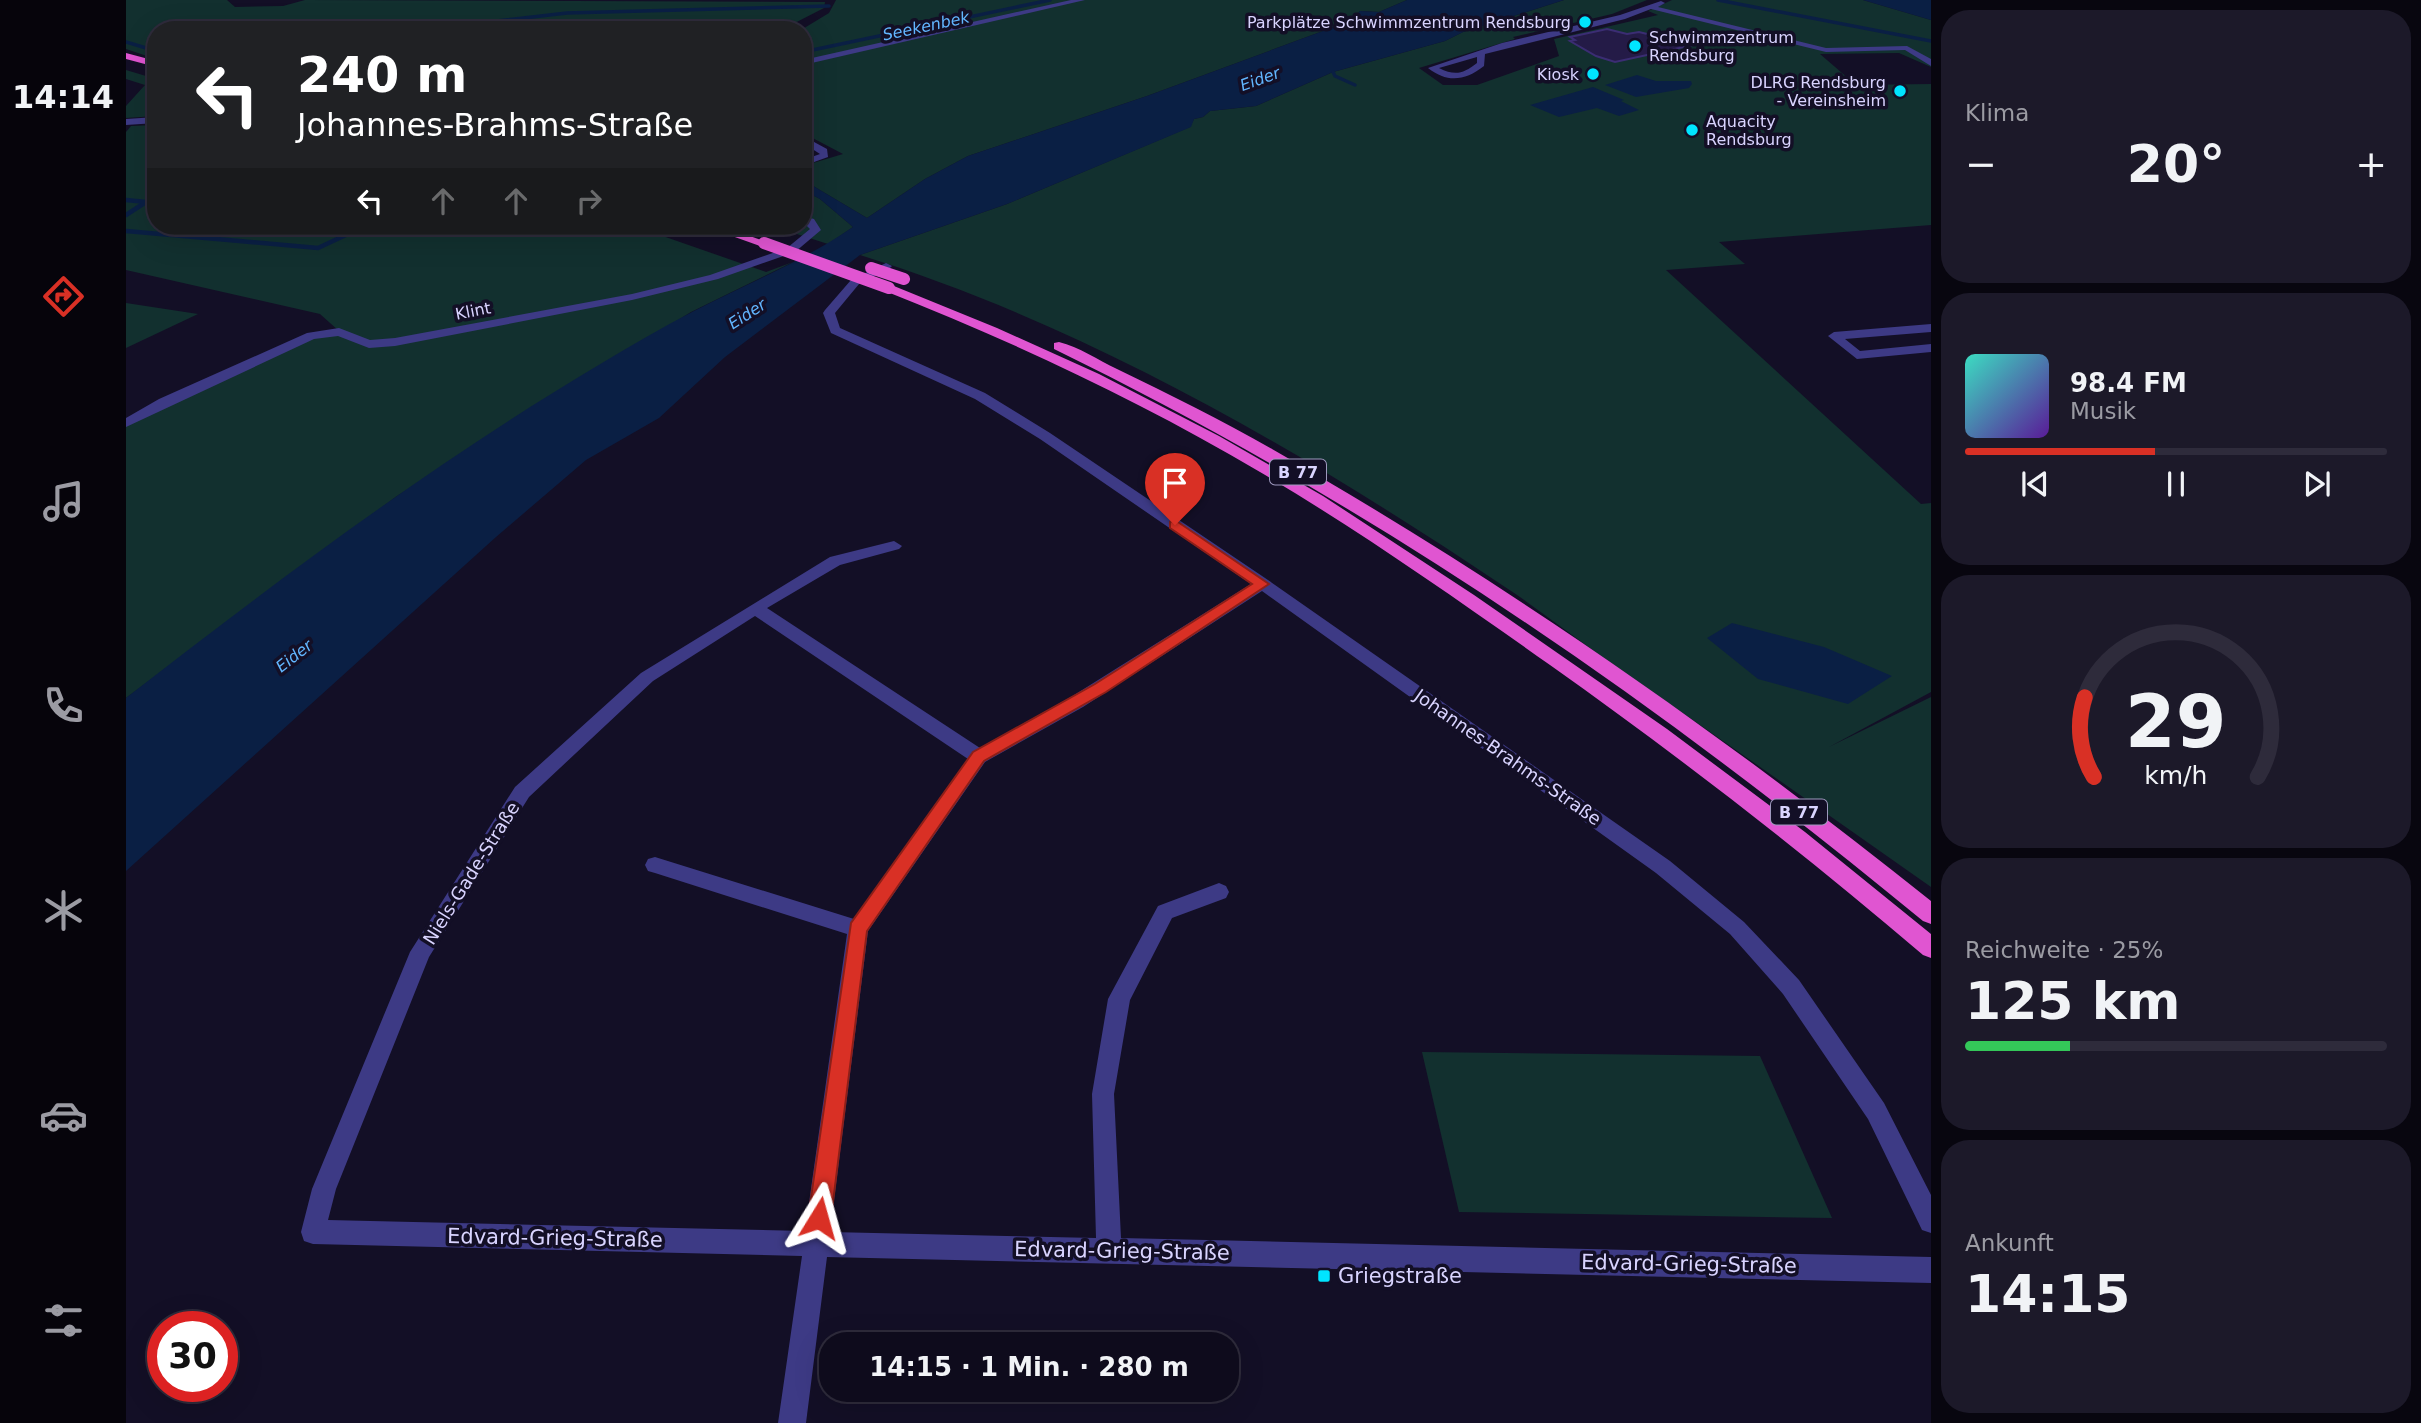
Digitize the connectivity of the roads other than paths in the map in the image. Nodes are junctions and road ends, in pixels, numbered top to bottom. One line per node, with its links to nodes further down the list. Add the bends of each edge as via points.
1 (1081, 0): 6 (street)
2 (1667, 0): 3 (street)
3 (1651, 7): 4 (street); 8 (street, via 1826,50 1907,48)
4 (1481, 52): 4 (street, via 1469,56 1432,68 1448,77 1467,76 1482,64)
5 (126, 56): 7 (highway)
6 (812, 61)
7 (147, 62)
8 (1931, 63)
9 (126, 64): 10 (highway)
10 (147, 70)
11 (147, 121): 12 (street)
12 (126, 122)
13 (812, 144): 14 (street, via 825,155)
14 (812, 160)
15 (739, 235): 30 (highway, B 77, bridge, via 980,324 1164,412 1265,469 1490,613 1642,720 1852,880)
16 (777, 235): 28 (highway, B 77, bridge, via 993,316 1176,403 1381,521 1666,711)
17 (810, 235): 21 (street, Klint, via 792,250 714,277 632,297 395,342 369,344 339,332 311,336)
18 (887, 266): 23 (street, Johannes-Brahms-Straße, via 855,282 830,313 835,330 980,396)
19 (1931, 328): 20 (street, via 1834,337 1857,355)
20 (1931, 348)
21 (126, 423)
22 (894, 546): 24 (street, Niels-Gade-Straße, via 835,561)
23 (1262, 584): 25 (street, via 1100,688); 31 (street, Johannes-Brahms-Straße, via 1663,867 1737,928 1791,987 1876,1111)
24 (755, 608): 25 (street); 32 (street, Niels-Gade-Straße, via 647,677 522,792 420,952 324,1189)
25 (979, 757): 29 (street)
26 (655, 865): 29 (street)
27 (1219, 892): 34 (street, via 1165,912 1119,999 1103,1094)
28 (1931, 914)
29 (858, 929): 33 (street)
30 (1931, 948)
31 (1931, 1221)
32 (313, 1232): 33 (street, Edvard-Grieg-Straße)
33 (816, 1244): 34 (street, Edvard-Grieg-Straße); 36 (street)
34 (1110, 1251): 35 (street, Edvard-Grieg-Straße)
35 (1931, 1270)
36 (792, 1423)

